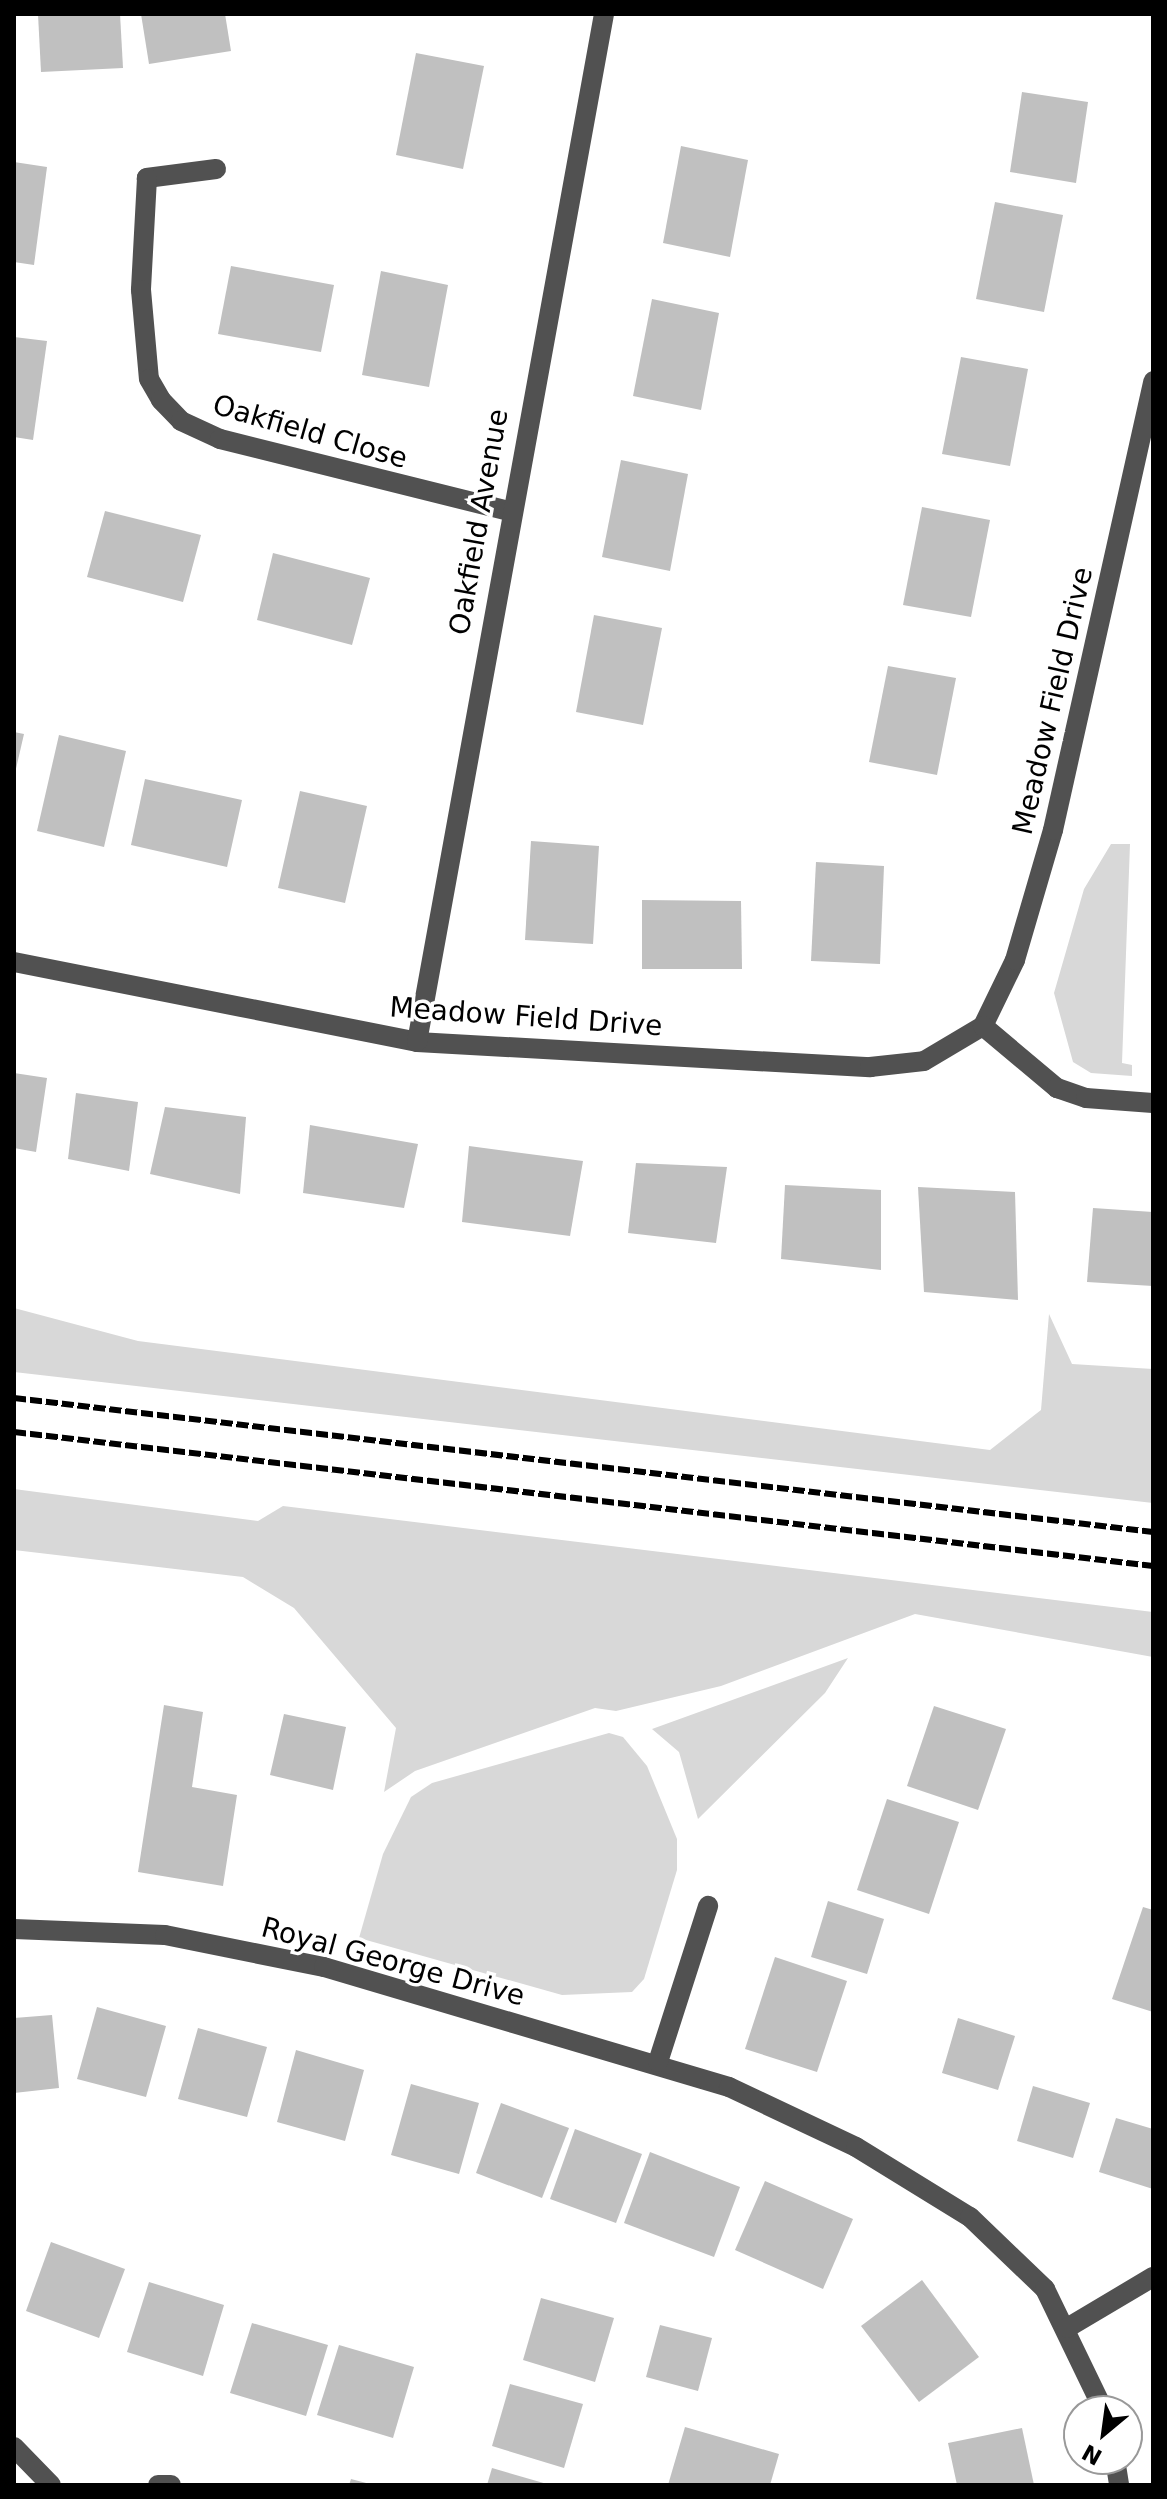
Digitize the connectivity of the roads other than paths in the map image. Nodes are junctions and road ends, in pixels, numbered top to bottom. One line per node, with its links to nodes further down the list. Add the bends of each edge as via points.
1 (604, 14): 5 (street, Oakfield Avenue)
2 (216, 169): 5 (street, Oakfield Close, via 147,178 141,290 149,379 161,400 181,421 220,439)
3 (1153, 381): 4 (street, Meadow Field Drive)
4 (1148, 433): 7 (street, Meadow Field Drive, via 1053,830 1015,960)
5 (508, 511): 8 (street, Oakfield Avenue)
6 (14, 962): 8 (street, Meadow Field Drive)
7 (983, 1026): 8 (street, Meadow Field Drive, via 924,1061 870,1067); 9 (street, via 1057,1088 1086,1098)
8 (417, 1042)
9 (1153, 1103)
10 (708, 1906): 12 (street)
11 (14, 1929): 12 (street, Royal George Drive, via 165,1935 324,1967)
12 (658, 2062): 14 (street, Royal George Drive, via 729,2087 917,2181 1016,2257)
13 (1153, 2277): 14 (street)
14 (1067, 2328): 15 (street, Royal George Drive)
15 (1097, 2395)
16 (14, 2447): 17 (street)
17 (51, 2485)
18 (158, 2485): 19 (street)
19 (171, 2485)

